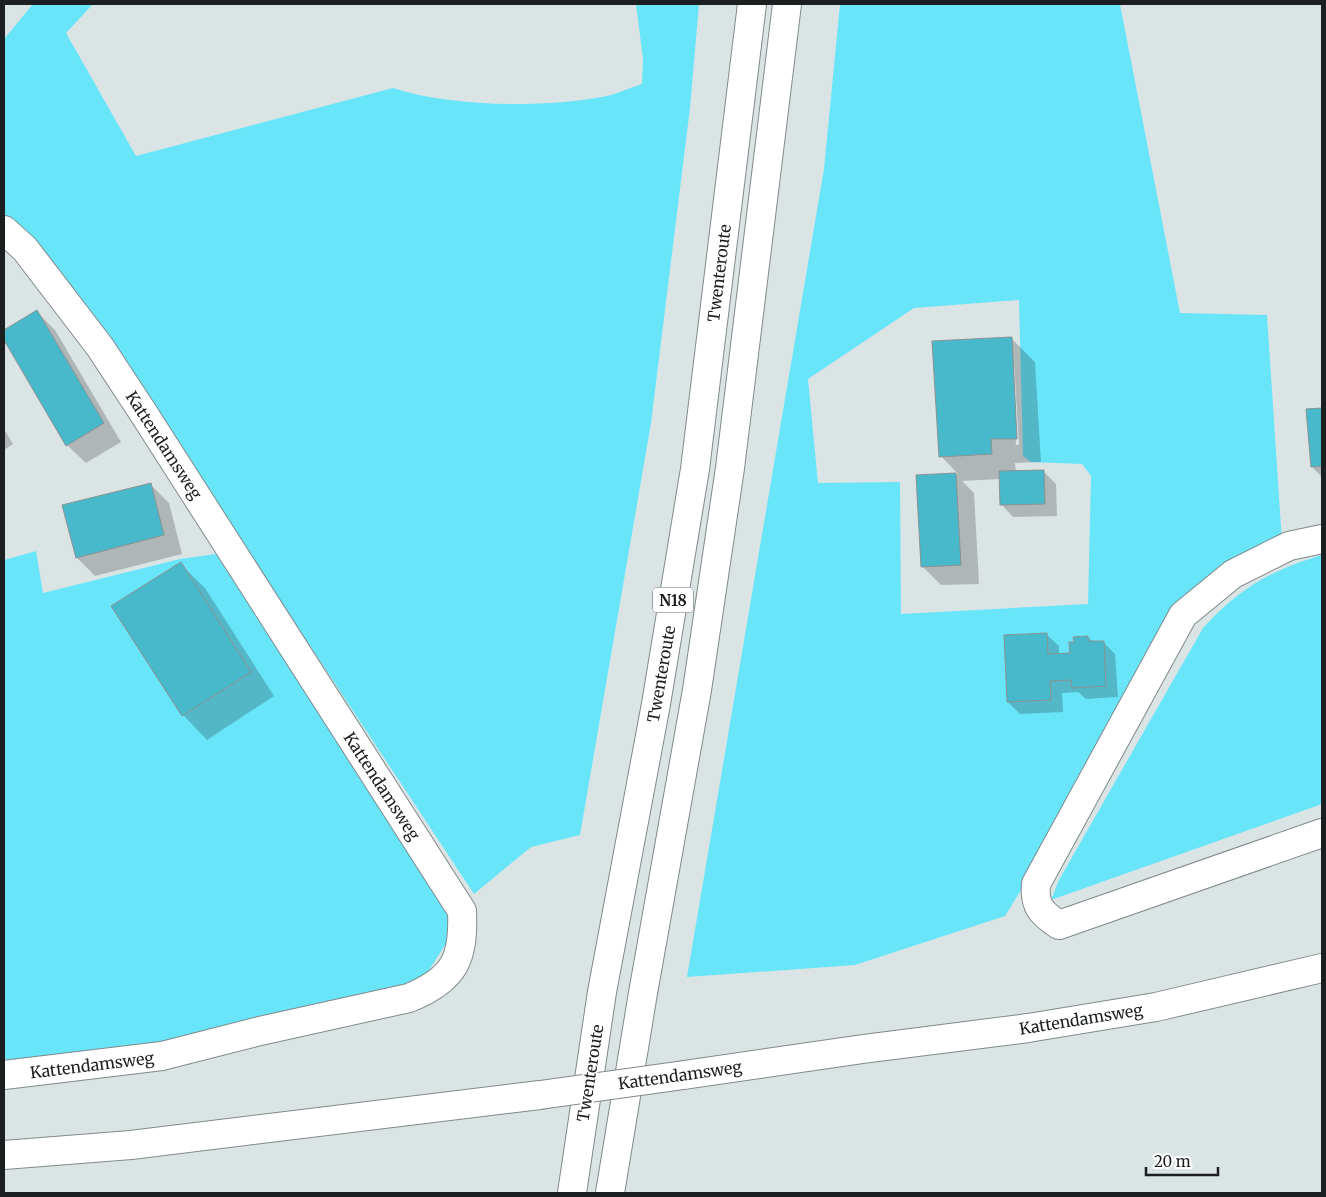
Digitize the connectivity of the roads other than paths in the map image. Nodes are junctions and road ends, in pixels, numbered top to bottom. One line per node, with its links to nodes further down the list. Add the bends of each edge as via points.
1 (752, 4): 9 (main road, Twenteroute / N18, via 695,469 656,704 602,992)
2 (787, 4): 10 (main road, N18, via 730,468 697,690 642,993)
3 (4, 230): 7 (main road, Kattendamsweg, via 25,249 100,347 144,414 462,911 463,938 457,962 442,979 428,990 409,998 162,1056)
4 (1322, 539): 5 (main road, via 1289,546 1233,574 1183,614 1036,884 1035,898 1043,915 1059,925)
5 (1322, 833)
6 (1322, 968): 8 (main road, Kattendamsweg, bridge, via 1156,1007 1028,1028 863,1048 540,1095 131,1145)
7 (4, 1075)
8 (4, 1155)
9 (572, 1193)
10 (610, 1193)

